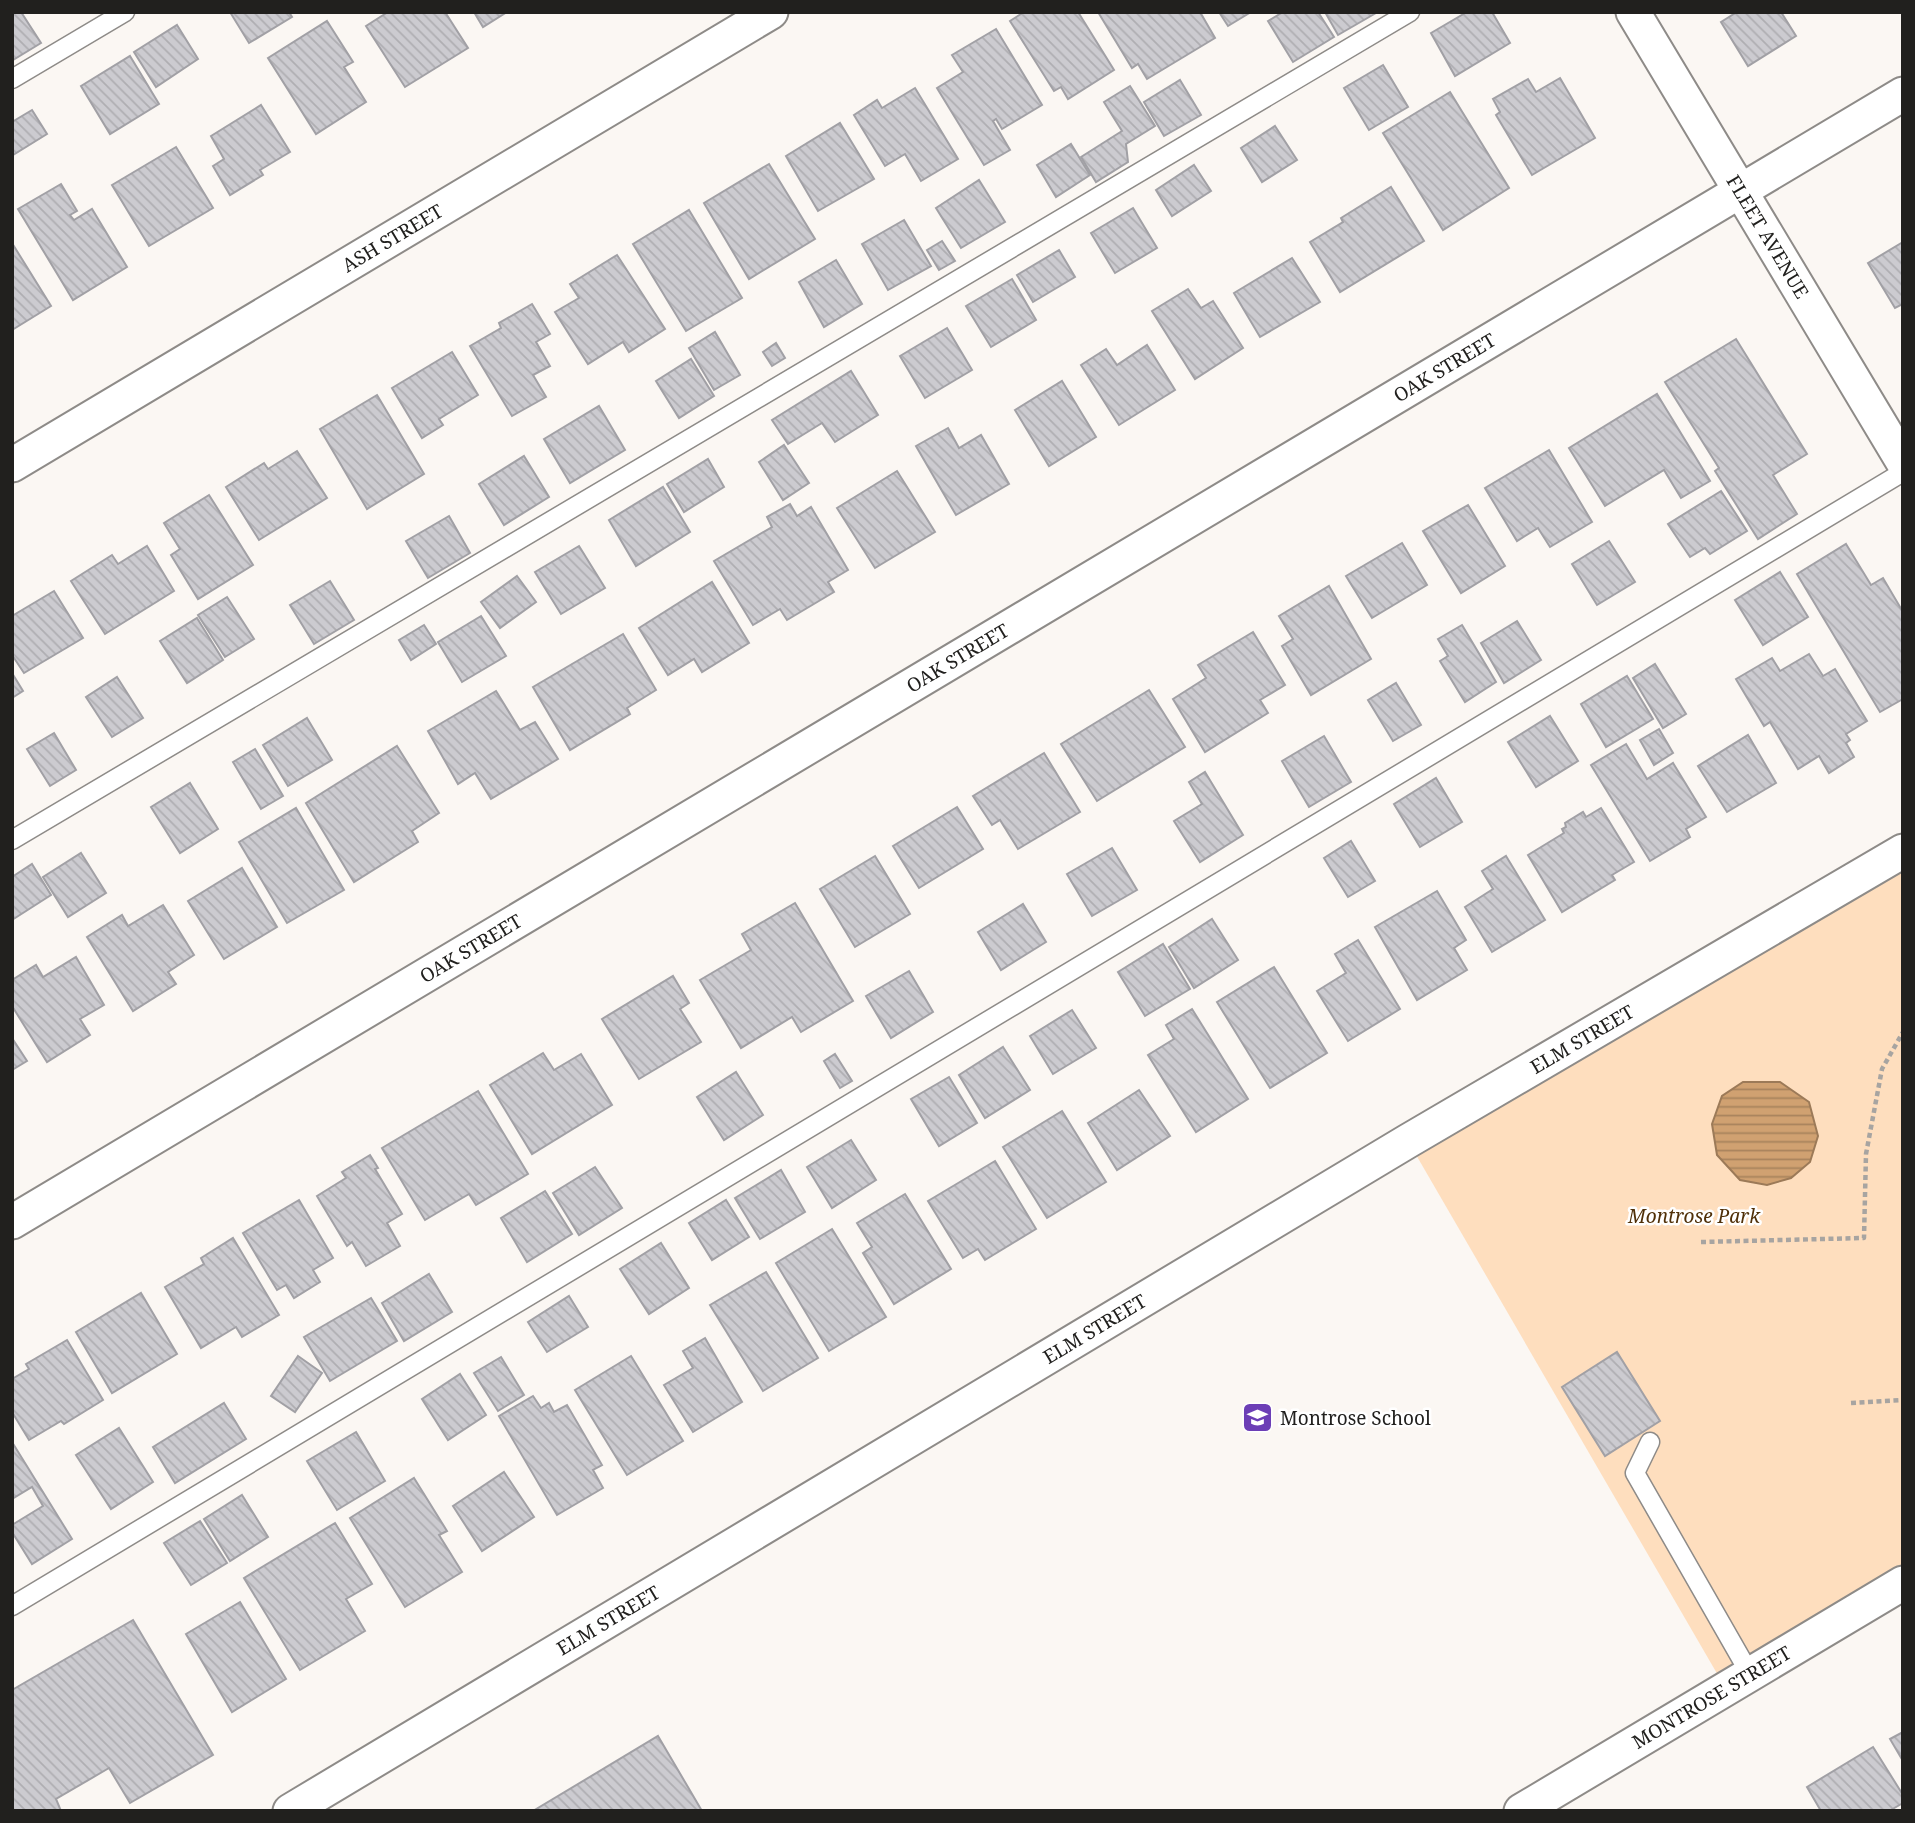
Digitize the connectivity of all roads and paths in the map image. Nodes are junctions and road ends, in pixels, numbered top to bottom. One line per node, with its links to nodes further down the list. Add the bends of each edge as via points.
1 (125, 12): 5 (lane)
2 (771, 12): 9 (street, ASH STREET)
3 (1410, 12): 11 (lane)
4 (1633, 12): 7 (street, FLEET AVENUE)
5 (12, 79)
6 (1903, 94): 7 (street, OAK STREET)
7 (1739, 192): 8 (street, FLEET AVENUE); 14 (street, OAK STREET)
8 (1903, 462)
9 (12, 465)
10 (1903, 472): 20 (lane)
11 (12, 840)
12 (1903, 851): 22 (street, ELM STREET, via 1408,1141)
13 (1903, 1032): 15 (path, via 1882,1069 1866,1154 1864,1238)
14 (12, 1222)
15 (1701, 1242)
16 (1903, 1400): 17 (path)
17 (1851, 1403)
18 (1650, 1442): 21 (lane, via 1635,1473)
19 (1903, 1583): 21 (street, MONTROSE STREET)
20 (12, 1606)
21 (1750, 1674): 23 (street, MONTROSE STREET)
22 (290, 1811)
23 (1521, 1811)

